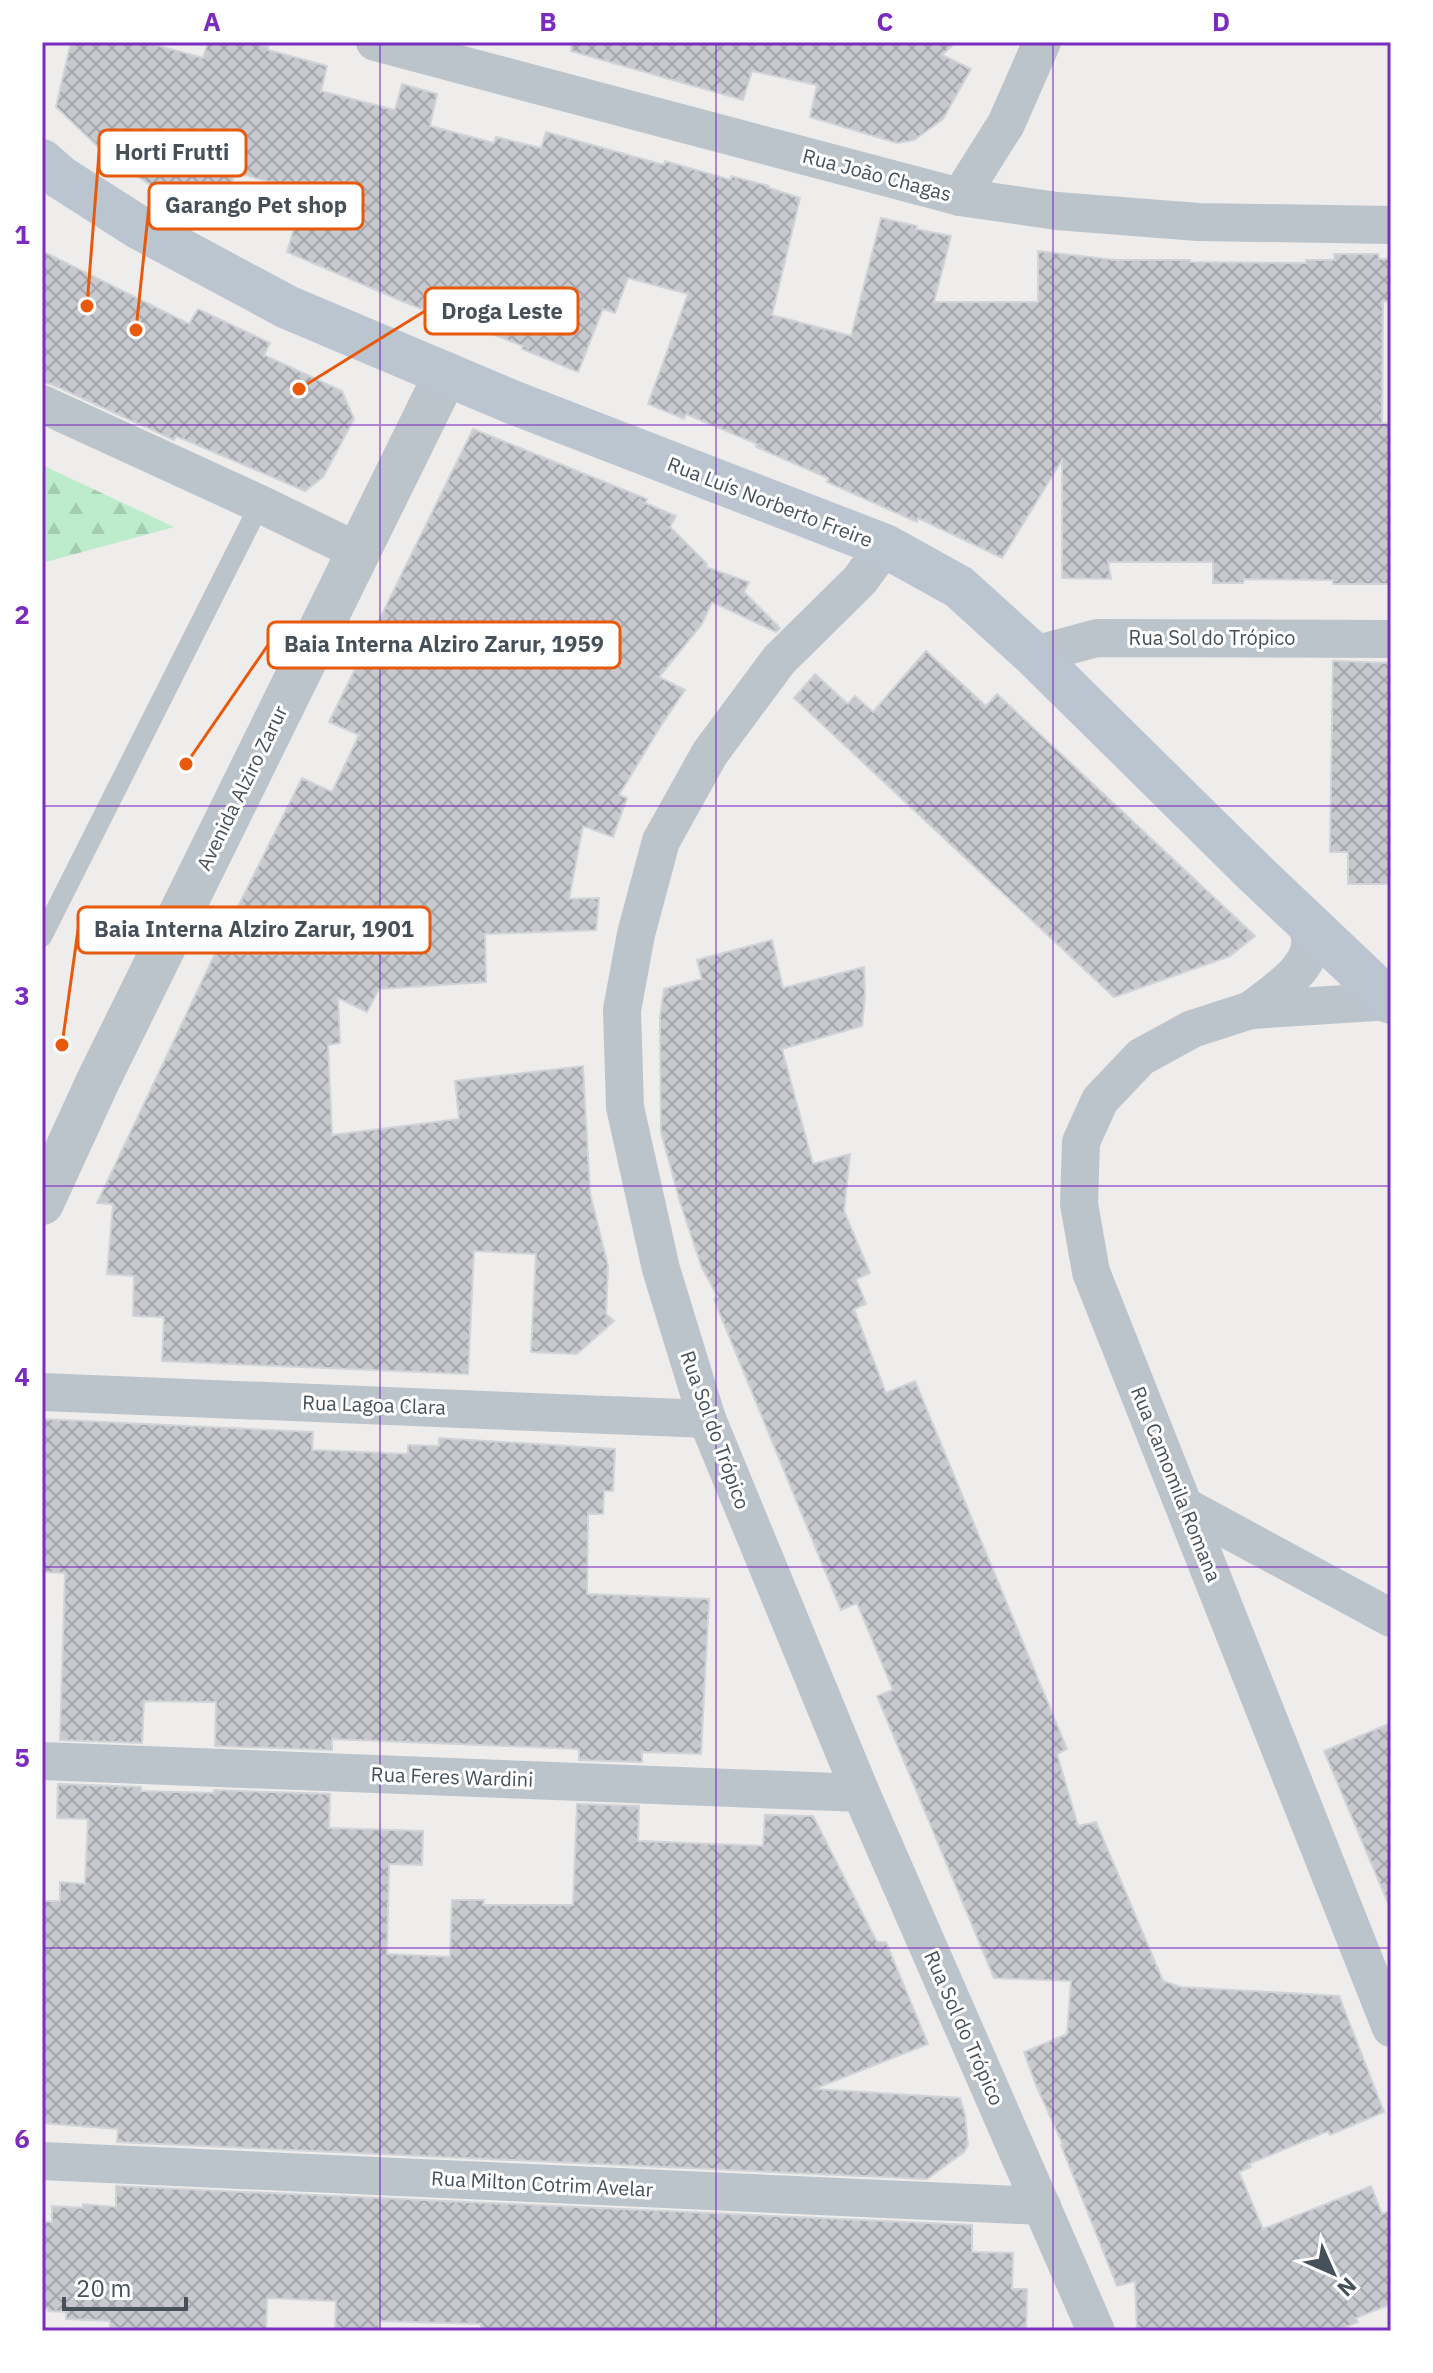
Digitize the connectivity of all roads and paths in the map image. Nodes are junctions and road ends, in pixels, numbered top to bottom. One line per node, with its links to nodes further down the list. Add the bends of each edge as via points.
1 (375, 42): 4 (street, Rua João Chagas)
2 (1042, 42): 4 (street, via 1006,124)
3 (42, 161): 6 (main road, Rua Luís Norberto Freire, via 138,227 275,301)
4 (960, 197): 5 (street, Rua João Chagas, via 1198,222)
5 (1391, 225)
6 (446, 374): 9 (main road, Rua Luís Norberto Freire); 10 (street, Avenida Alziro Zarur)
7 (42, 404): 8 (street)
8 (260, 504): 10 (street); 14 (lane)
9 (885, 546): 12 (main road, Rua Luís Norberto Freire, via 959,587); 19 (street, Rua Sol do Trópico, via 860,580 779,660 710,753 661,841 636,934 622,1010 625,1107 661,1269)
10 (357, 551): 17 (street, Avenida Alziro Zarur)
11 (1391, 639): 12 (street, Rua Sol do Trópico, via 1097,638)
12 (1034, 655): 13 (main road, Rua Luís Norberto Freire)
13 (1305, 920): 15 (main road, Rua Luís Norberto Freire); 16 (street, Rua Camomila Romana, via 1311,940 1308,959)
14 (42, 937)
15 (1391, 1001): 16 (street, Rua Camomila Romana)
16 (1251, 1010): 20 (street, Rua Camomila Romana, via 1192,1029 1141,1057 1100,1100 1081,1142 1079,1204 1091,1272)
17 (42, 1203)
18 (42, 1392): 19 (street, Rua Lagoa Clara)
19 (707, 1419): 23 (street, Rua Sol do Trópico)
20 (1186, 1507): 21 (street); 24 (street, Rua Camomila Romana)
21 (1391, 1618)
22 (42, 1761): 23 (street, Rua Feres Wardini)
23 (861, 1793): 26 (street, Rua Sol do Trópico)
24 (1391, 2028)
25 (42, 2161): 26 (street, Rua Milton Cotrim Avelar)
26 (1042, 2206): 27 (street, Rua Sol do Trópico)
27 (1096, 2331)

